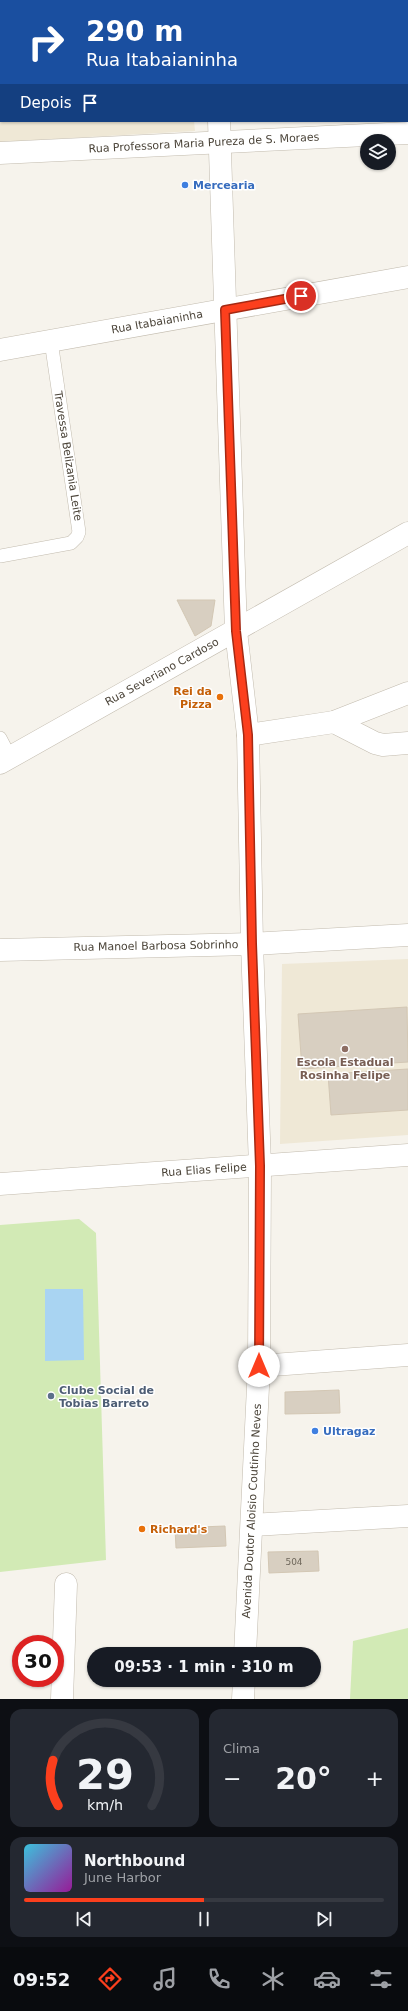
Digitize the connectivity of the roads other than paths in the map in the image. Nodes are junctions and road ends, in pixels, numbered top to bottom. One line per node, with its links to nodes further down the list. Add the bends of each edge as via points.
1 (219, 122): 3 (street, Avenida Doutor Aloisio Coutinho Neves)
2 (408, 133): 3 (street, Rua Professora Maria Pureza de S. Moraes)
3 (220, 143): 4 (street, Rua Professora Maria Pureza de S. Moraes); 6 (street, Avenida Doutor Aloisio Coutinho Neves)
4 (0, 153)
5 (408, 277): 6 (street, Rua Itabaianinha)
6 (225, 310): 7 (street, Rua Itabaianinha); 11 (street, Avenida Doutor Aloisio Coutinho Neves)
7 (50, 341): 8 (street, Rua Itabaianinha); 10 (lane, Travessa Belizania Leite, via 79,532 71,543)
8 (0, 350)
9 (408, 533): 11 (street, Rua Severiano Cardoso)
10 (0, 556)
11 (236, 631): 14 (street, Avenida Doutor Aloisio Coutinho Neves); 17 (street, Rua Severiano Cardoso)
12 (408, 693): 13 (street)
13 (334, 722): 14 (street); 16 (street, via 375,743)
14 (248, 735): 19 (street, Avenida Doutor Aloisio Coutinho Neves)
15 (0, 738): 17 (lane)
16 (408, 743)
17 (5, 760)
18 (408, 935): 19 (street, Rua Manoel Barbosa Sobrinho)
19 (252, 944): 20 (street, Rua Manoel Barbosa Sobrinho); 22 (street, Avenida Doutor Aloisio Coutinho Neves)
20 (0, 950)
21 (408, 1155): 22 (street, Rua Elias Felipe)
22 (260, 1166): 23 (street, Rua Elias Felipe); 25 (street, Avenida Doutor Aloisio Coutinho Neves)
23 (0, 1184)
24 (408, 1355): 25 (street)
25 (259, 1366): 27 (street, Avenida Doutor Aloisio Coutinho Neves)
26 (408, 1516): 27 (street)
27 (252, 1525): 29 (street, Avenida Doutor Aloisio Coutinho Neves)
28 (66, 1584): 31 (street)
29 (245, 1647)
30 (243, 1687): 32 (street)
31 (62, 1699)
32 (242, 1699)

